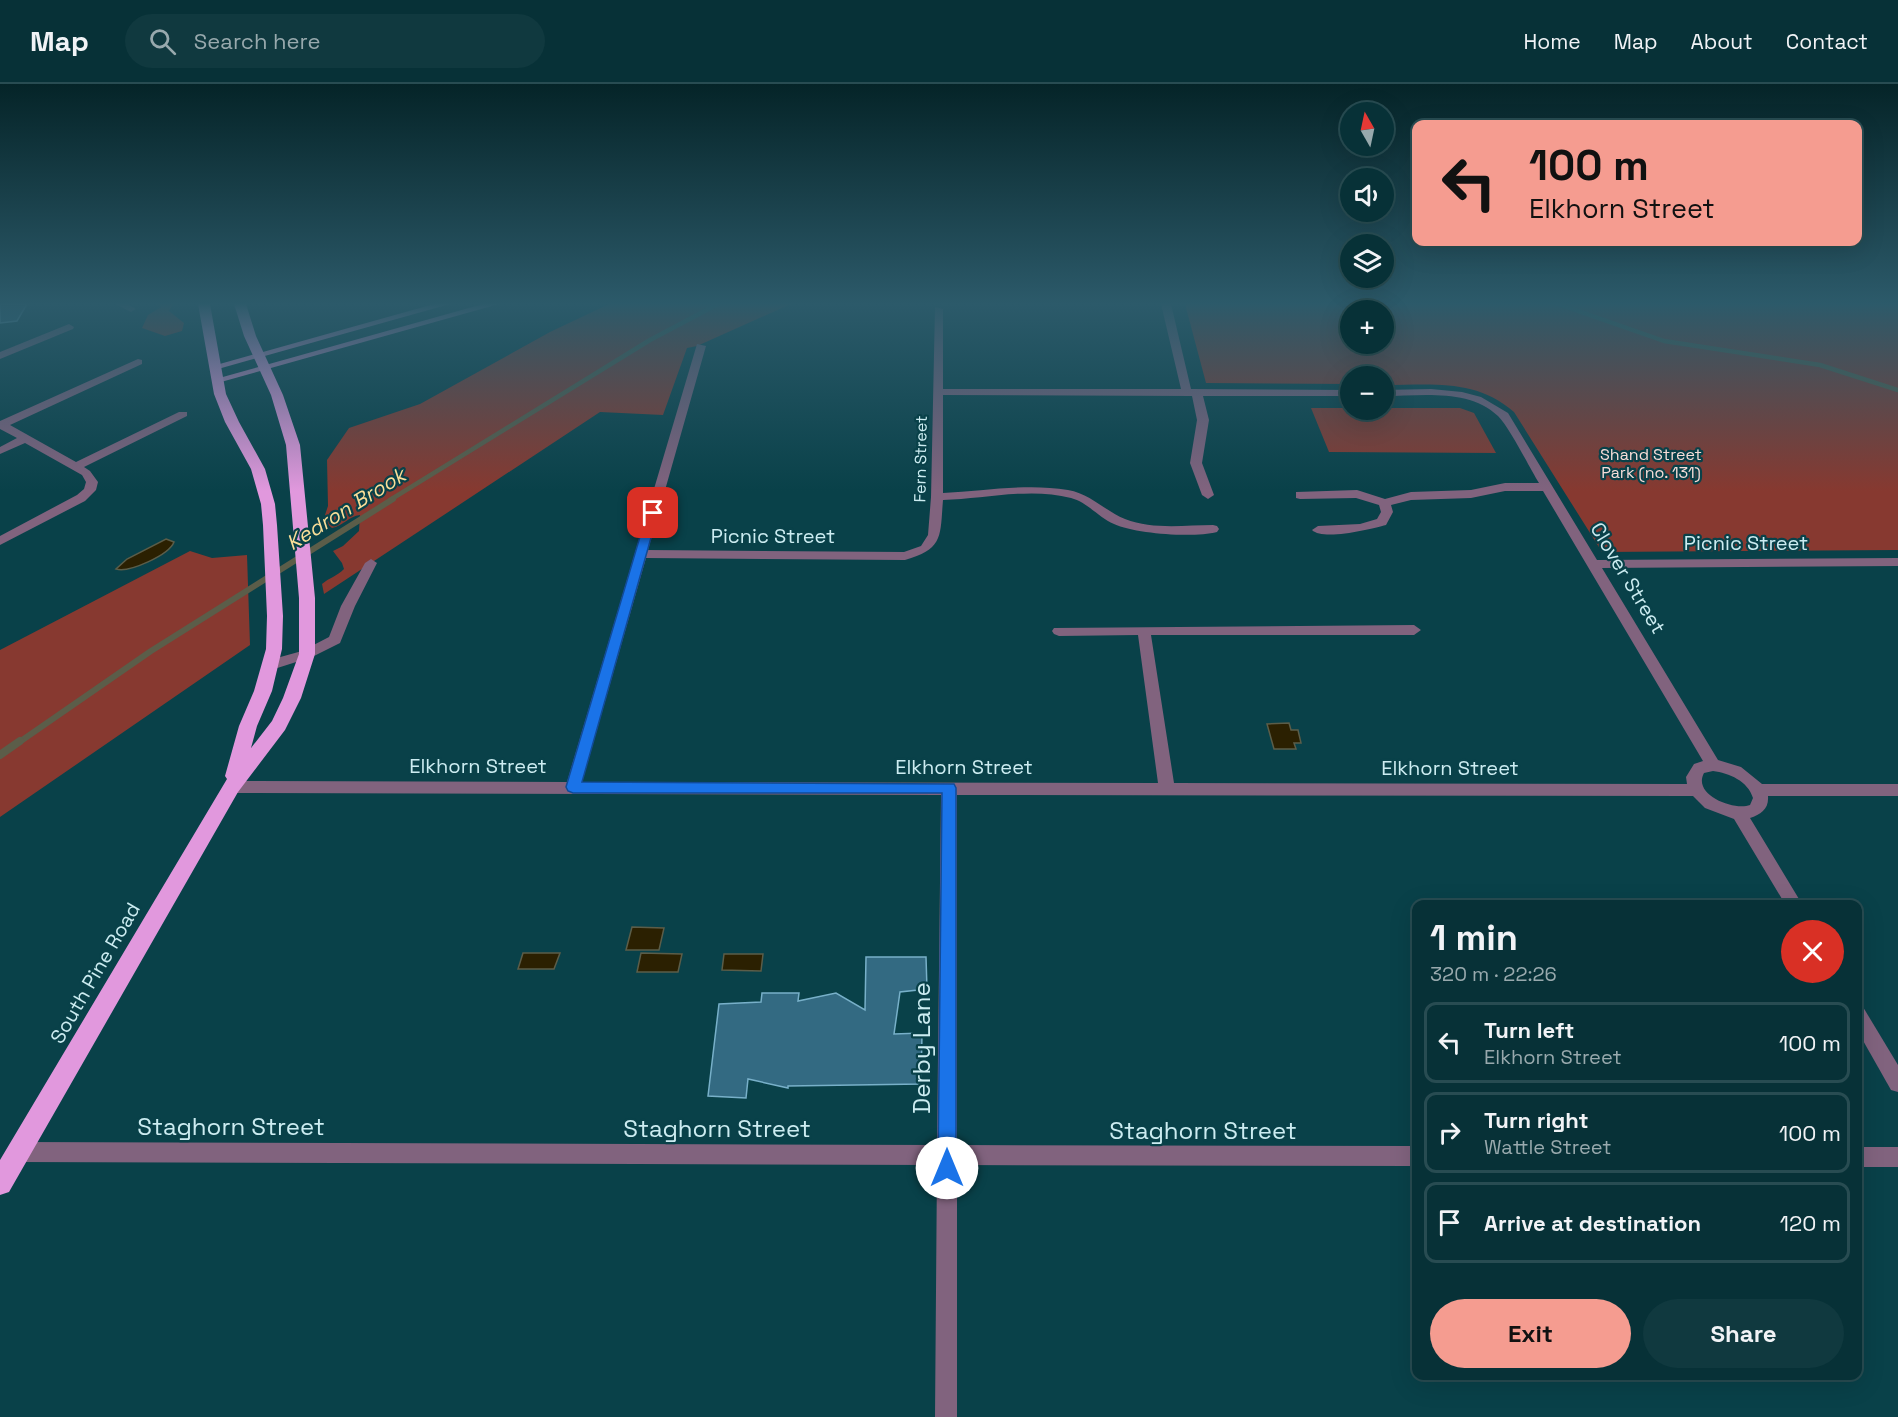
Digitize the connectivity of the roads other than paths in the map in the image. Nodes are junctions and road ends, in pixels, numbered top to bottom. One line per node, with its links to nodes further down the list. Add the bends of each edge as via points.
1 (129, 366): 14 (street)
2 (215, 366): 8 (highway, South Pine Road)
3 (241, 366): 8 (main road)
4 (263, 366): 34 (highway, South Pine Road, via 293,445 307,598)
5 (695, 366): 26 (street)
6 (938, 366): 9 (street, Fern Street)
7 (1184, 366): 10 (street)
8 (216, 373): 35 (highway, South Pine Road, via 232,422 258,469 268,504 275,616)
9 (938, 392): 10 (street); 21 (street, Fern Street)
10 (1192, 393): 11 (street); 19 (street, via 1203,420 1196,463)
11 (1340, 393)
12 (1394, 393): 18 (street, Clover Street, via 1458,393 1492,403 1504,415)
13 (183, 414): 17 (street)
14 (1, 425): 15 (street)
15 (25, 439): 16 (street); 17 (street)
16 (0, 451)
17 (75, 467): 25 (street, via 91,479 92,486 86,493)
18 (1547, 487): 22 (street, via 1411,496); 30 (street, Clover Street)
19 (1208, 495)
20 (1300, 495): 22 (street, via 1357,495)
21 (937, 497): 23 (street, via 1062,492 1087,500 1100,512 1137,528); 27 (street, Fern Street, via 934,535 925,549)
22 (1385, 503): 24 (street, via 1388,512 1382,522 1360,528)
23 (1214, 529)
24 (1318, 530)
25 (0, 541)
26 (641, 554): 27 (street, Picnic Street); 38 (street)
27 (905, 556)
28 (1898, 562): 30 (street, Picnic Street)
29 (372, 563): 34 (street, via 348,606 338,636)
30 (1593, 564): 36 (street, Clover Street)
31 (1414, 630): 33 (street)
32 (1059, 631): 33 (street)
33 (1144, 631): 40 (street)
34 (307, 654): 35 (street); 37 (highway, South Pine Road, via 279,725)
35 (271, 665): 37 (highway, South Pine Road)
36 (1713, 765): 41 (street, via 1695,772); 42 (street, via 1734,770)
37 (231, 787): 38 (street, Elkhorn Street); 48 (highway, South Pine Road)
38 (573, 787): 39 (street, Elkhorn Street)
39 (949, 788): 40 (street, Elkhorn Street); 49 (street, Derby Lane)
40 (1167, 789): 41 (street, Elkhorn Street)
41 (1696, 790): 44 (street, via 1710,803)
42 (1759, 790): 43 (street); 44 (street, via 1760,805 1749,813)
43 (1898, 790)
44 (1740, 813): 45 (street)
45 (1792, 900)
46 (1862, 1022): 47 (street)
47 (1898, 1083)
48 (18, 1152): 49 (street, Staghorn Street); 53 (highway, South Pine Road)
49 (947, 1156): 50 (street, Staghorn Street); 54 (street, Derby Lane)
50 (1412, 1156)
51 (1862, 1157): 52 (street)
52 (1898, 1157)
53 (0, 1183)
54 (946, 1417)

